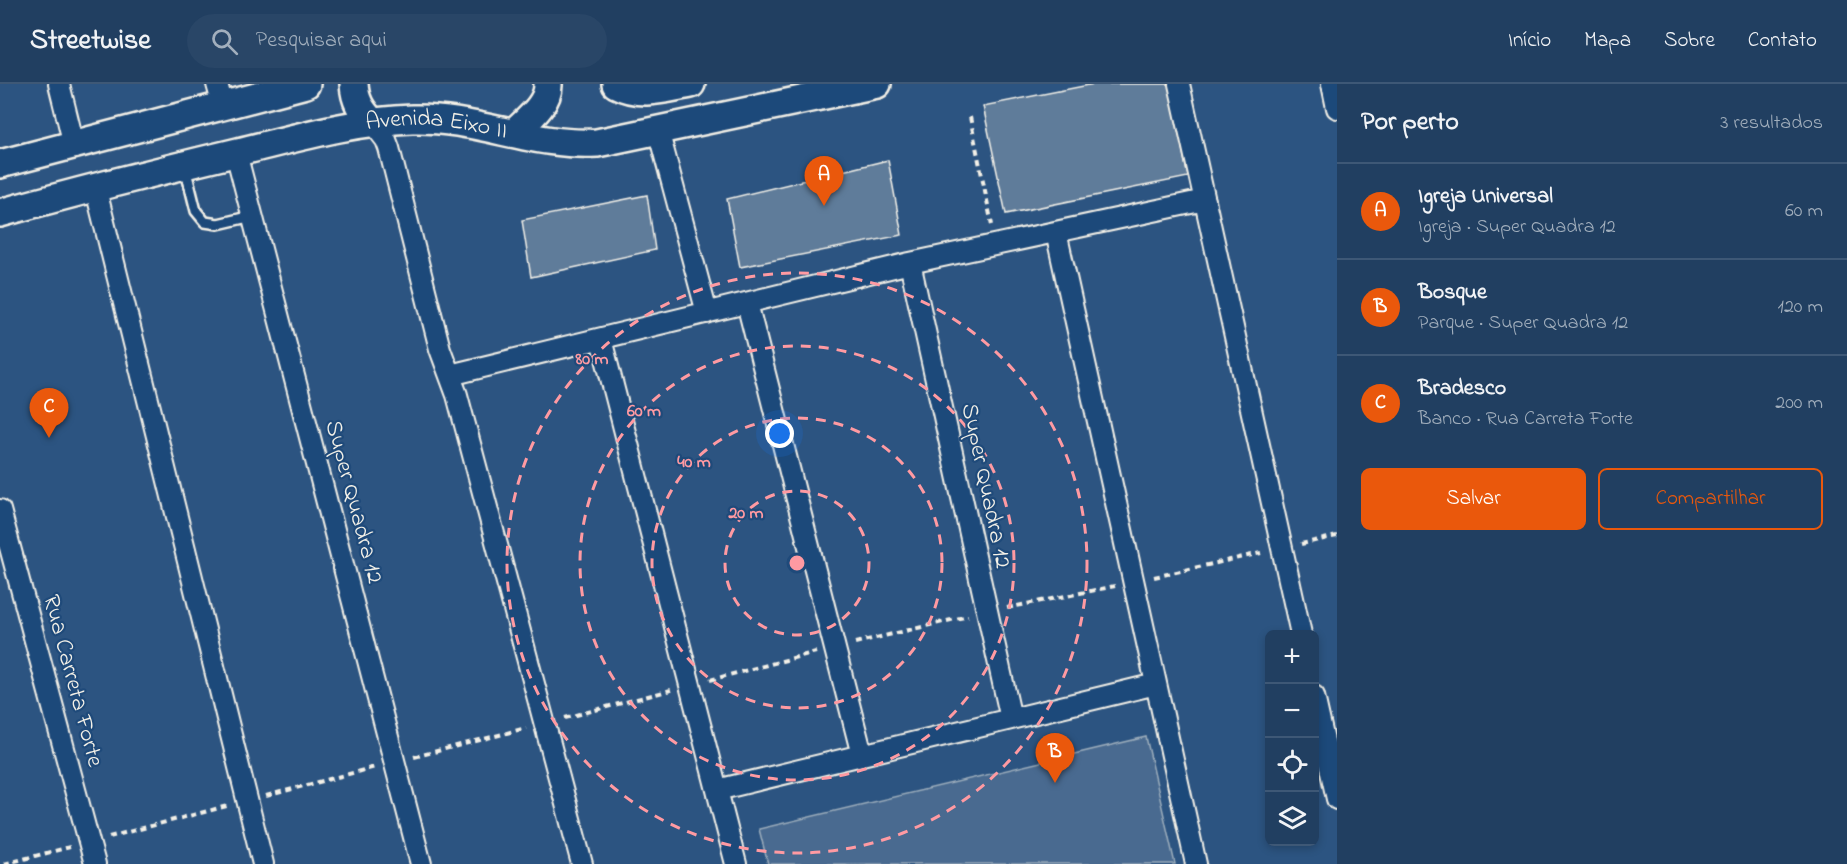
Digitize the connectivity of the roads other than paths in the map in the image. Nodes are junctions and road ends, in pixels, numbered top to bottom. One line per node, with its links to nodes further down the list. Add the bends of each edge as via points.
1 (59, 84): 15 (street)
2 (306, 84): 10 (street)
3 (354, 84): 12 (street, via 359,106)
4 (548, 84): 14 (street, via 539,107)
5 (616, 84): 6 (street, via 653,92)
6 (691, 84)
7 (877, 84): 13 (street, Avenida Eixo II)
8 (1179, 84): 20 (street)
9 (1332, 84): 11 (street)
10 (220, 95): 15 (street)
11 (1337, 108)
12 (372, 122): 14 (street, Avenida Eixo II, via 439,120); 16 (street, Avenida Eixo II); 28 (street, via 389,148)
13 (658, 130): 14 (street, Avenida Eixo II, via 583,144); 26 (street)
14 (514, 133)
15 (74, 145): 17 (street)
16 (236, 153): 18 (street, Avenida Eixo II); 22 (street, Super Quadra 12)
17 (0, 164)
18 (184, 165): 19 (street, Avenida Eixo II); 22 (lane, via 196,211 205,222 218,224)
19 (95, 186): 21 (street, Avenida Eixo II); 38 (street)
20 (1205, 200): 23 (street); 30 (street)
21 (0, 213)
22 (252, 216): 39 (street, Super Quadra 12)
23 (1056, 232): 24 (street); 31 (street)
24 (910, 263): 25 (street); 33 (street, Super Quadra 12)
25 (747, 303): 26 (street); 34 (street)
26 (707, 313): 27 (street)
27 (601, 339): 28 (street); 35 (street)
28 (450, 375): 40 (street)
29 (0, 510): 37 (street, Rua Carreta Forte)
30 (1300, 630)
31 (1156, 684): 33 (street); 42 (street)
32 (1319, 718): 36 (street)
33 (1011, 719): 34 (street)
34 (862, 755): 35 (street)
35 (717, 790): 41 (street)
36 (1337, 799)
37 (94, 864)
38 (263, 864)
39 (421, 864)
40 (582, 864)
41 (736, 864)
42 (1196, 864)

